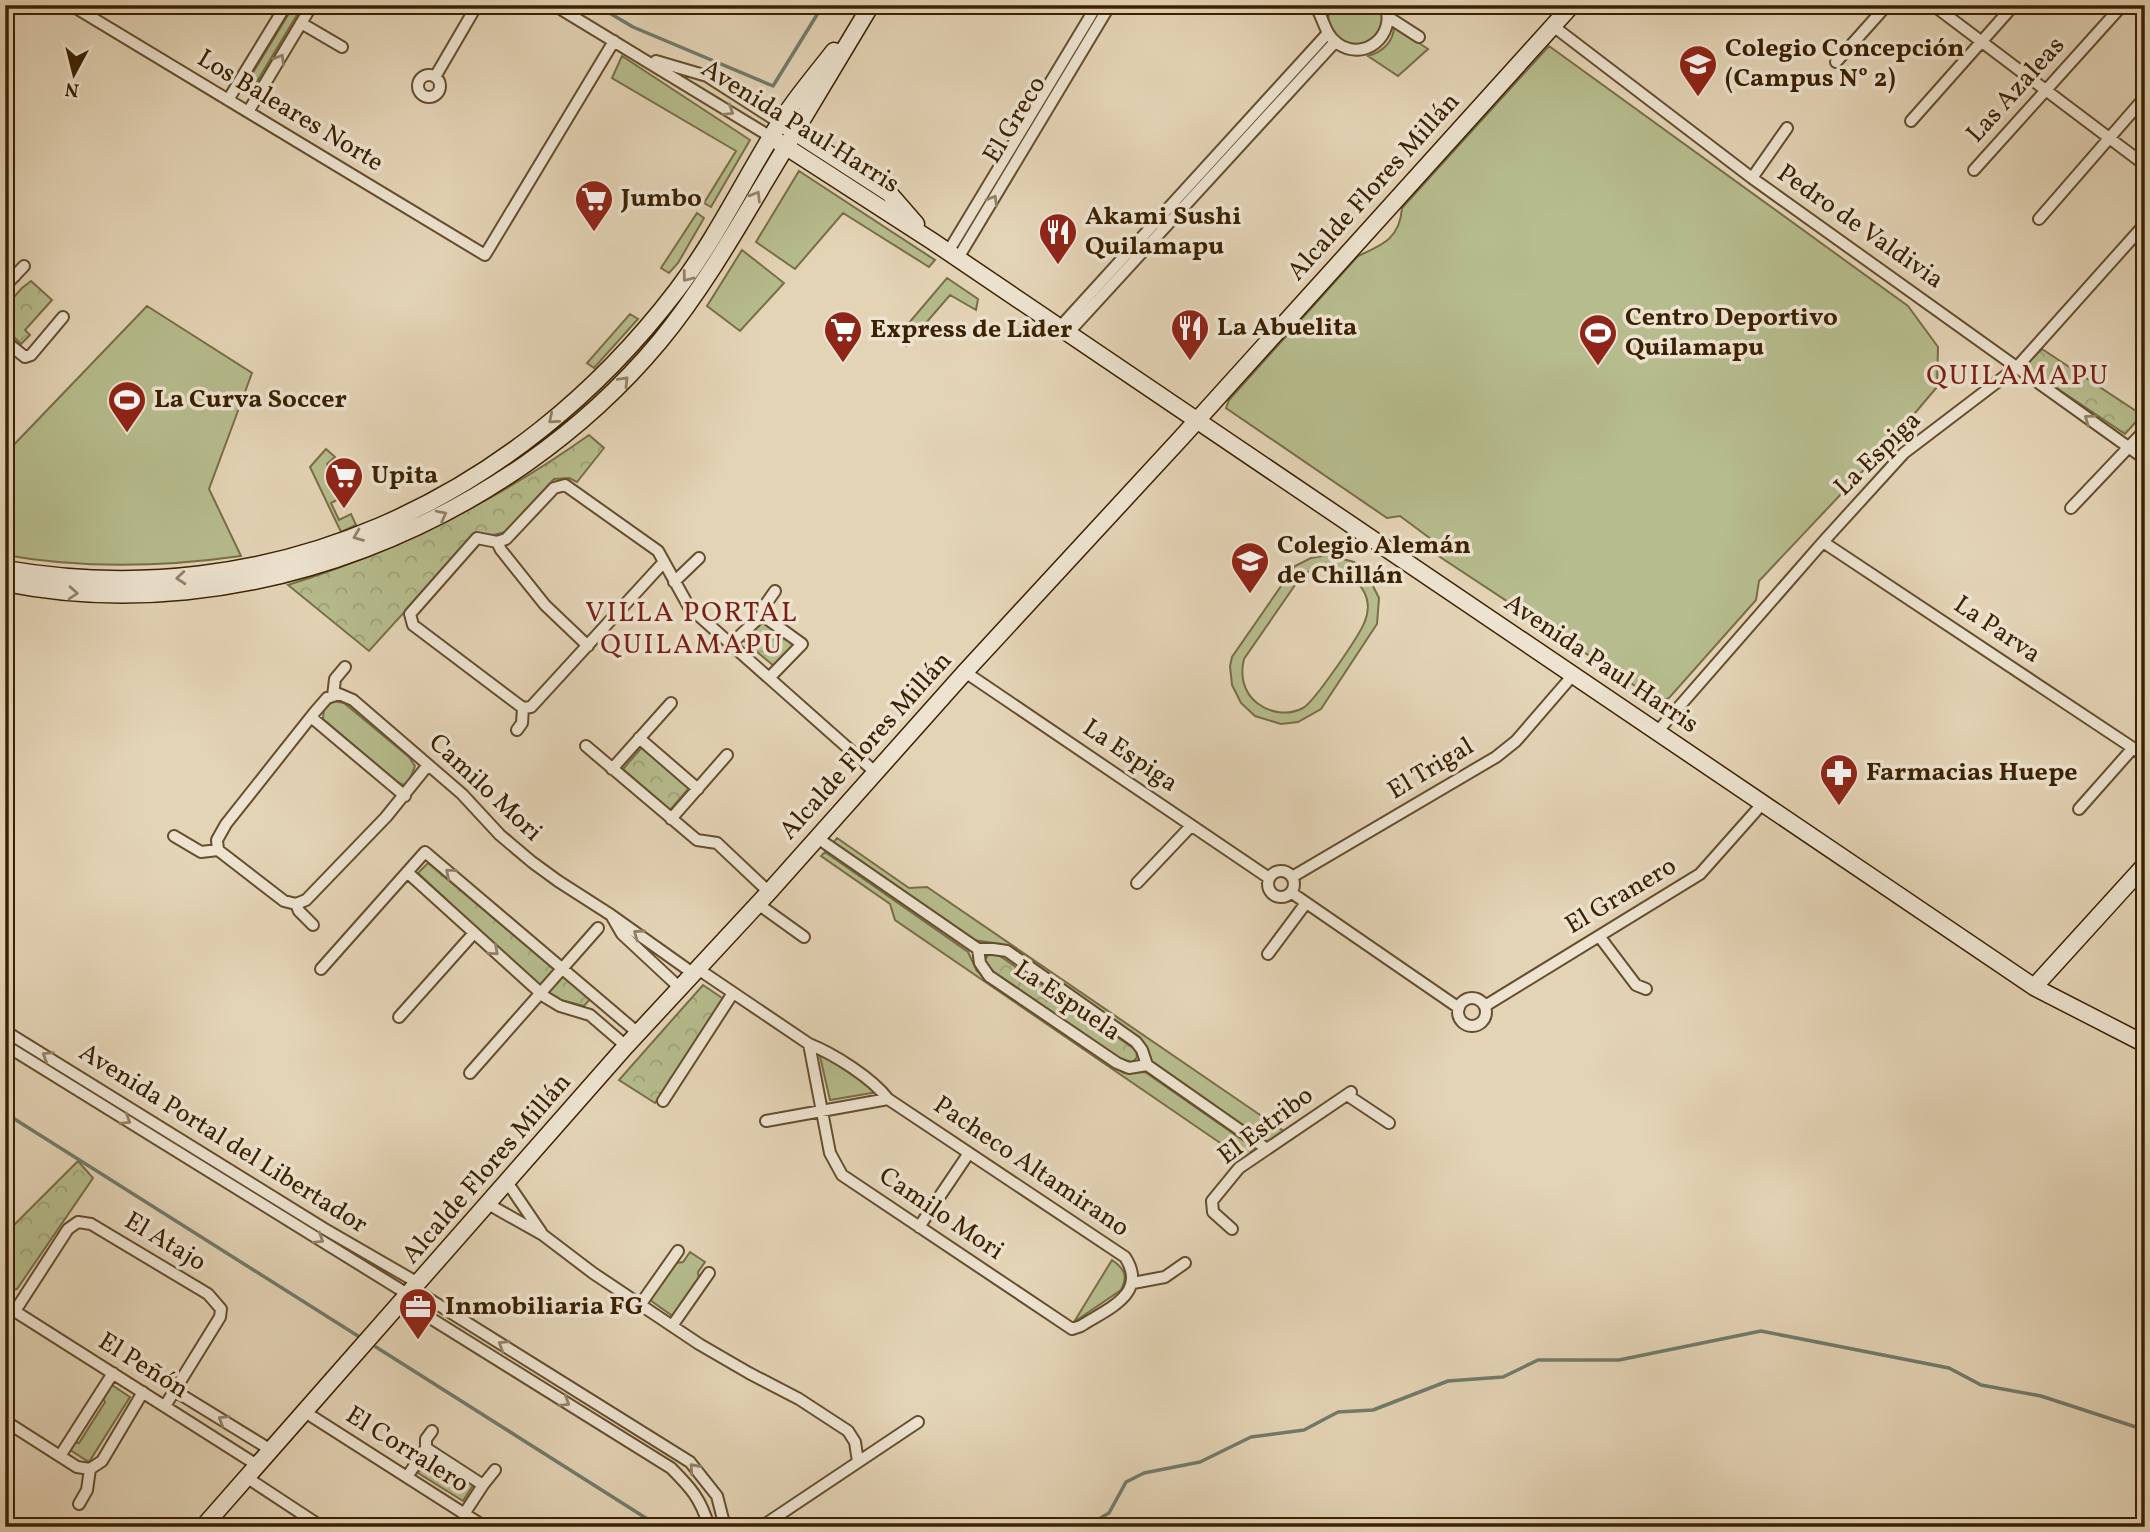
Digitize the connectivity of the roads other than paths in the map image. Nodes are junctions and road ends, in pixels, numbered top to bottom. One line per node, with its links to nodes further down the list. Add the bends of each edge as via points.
1 (71, 5): 30 (street, Los Baleares Norte)
2 (286, 5): 30 (street)
3 (312, 5): 18 (street)
4 (477, 5): 27 (street)
5 (554, 5): 22 (street, Avenida Paul Harris)
6 (870, 5): 33 (main road); 35 (main road)
7 (1097, 5): 45 (street, El Greco)
8 (1110, 5): 45 (street, El Greco, one-way to 8)
9 (1315, 5): 20 (street)
10 (1328, 5): 20 (street)
11 (1385, 5): 17 (street)
12 (1572, 5): 19 (main road, Alcalde Flores Millán)
13 (1887, 5): 26 (street)
14 (1933, 5): 23 (street)
15 (2014, 5): 23 (street)
16 (2119, 9): 28 (street, Las Azaleas)
17 (1388, 17): 20 (street, via 1382,38 1372,47 1346,49); 21 (street)
18 (301, 23): 24 (street); 31 (street, one-way to 18)
19 (1553, 26): 41 (street, Pedro de Valdivia); 54 (main road, Alcalde Flores Millán)
20 (1329, 32): 51 (street)
21 (1419, 37)
22 (614, 41): 25 (street, Avenida Paul Harris); 31 (street, Los Baleares Norte, via 485,255)
23 (1982, 42): 28 (street); 32 (street)
24 (342, 47)
25 (640, 57): 33 (street, Avenida Paul Harris, via 707,76); 36 (street, Avenida Paul Harris, one-way to 36)
26 (1836, 62)
27 (435, 77)
28 (2046, 90): 37 (street); 40 (street, Las Azaleas)
29 (2145, 97): 37 (street)
30 (228, 100): 31 (street, Los Baleares Norte)
31 (248, 112)
32 (1911, 121)
33 (780, 123): 35 (main road, Avenida Paul Harris); 36 (main road)
34 (1787, 128): 41 (street)
35 (795, 132): 38 (main road); 44 (main road, Avenida Paul Harris, via 889,193)
36 (771, 137): 38 (main road, Avenida Paul Harris); 63 (main road, one-way to 63, via 718,232 653,319 580,396 526,441 468,480 406,514 320,550 251,568 154,580 78,578)
37 (2109, 138): 39 (street); 42 (street)
38 (786, 147): 44 (main road, Avenida Paul Harris); 65 (main road, one-way to 38, via 106,594 203,589 325,563 463,504 557,441 638,366 699,289)
39 (2145, 164)
40 (1975, 170)
41 (1752, 178): 53 (street, Pedro de Valdivia)
42 (2039, 219)
43 (2145, 224): 53 (street, La Espiga)
44 (932, 241): 45 (main road, Avenida Paul Harris)
45 (953, 255): 51 (main road, Avenida Paul Harris)
46 (5, 264): 48 (street)
47 (24, 266): 48 (street)
48 (15, 276): 49 (street)
49 (5, 286)
50 (63, 317): 52 (street, via 31,355 20,354)
51 (1064, 330): 54 (main road, Avenida Paul Harris)
52 (5, 341)
53 (2017, 367): 56 (street, Pedro de Valdivia, one-way to 53); 59 (street, La Espiga, via 1904,453)
54 (1197, 420): 71 (main road, Alcalde Flores Millán); 72 (main road, Avenida Paul Harris)
55 (2145, 430): 56 (street)
56 (2128, 448): 57 (street, Pedro de Valdivia); 58 (street)
57 (2145, 459)
58 (2071, 508)
59 (1823, 541): 79 (street, La Espiga); 82 (street, La Parva)
60 (497, 542): 62 (street, via 506,539 554,488 565,485 650,544); 69 (street, via 545,605); 76 (street, via 477,538 410,614 413,625)
61 (699, 558): 64 (street)
62 (663, 563): 64 (street); 69 (street)
63 (5, 569)
64 (674, 582): 68 (street, via 689,607)
65 (5, 583)
66 (775, 591): 67 (street)
67 (762, 615): 68 (street); 73 (street, via 802,644)
68 (731, 645): 73 (street)
69 (588, 646): 76 (street, via 531,707)
70 (345, 667): 74 (street, via 335,679)
71 (965, 672): 87 (main road, Alcalde Flores Millán); 93 (street, La Espiga)
72 (1573, 675): 79 (main road, Avenida Paul Harris); 99 (street, El Trigal, via 1516,741 1496,757)
73 (769, 678): 87 (street)
74 (332, 696): 77 (street); 85 (street, Camilo Mori, via 353,700)
75 (671, 704): 80 (street)
76 (523, 708): 78 (street)
77 (310, 717): 89 (street); 96 (street, via 226,824 217,839)
78 (517, 730)
79 (1657, 732): 90 (main road, Avenida Paul Harris)
80 (639, 738): 86 (street); 88 (street)
81 (586, 746): 86 (street)
82 (2133, 748): 84 (street, La Parva); 91 (street)
83 (727, 755): 88 (street)
84 (2145, 756)
85 (428, 765): 89 (street); 106 (street, Camilo Mori, via 532,862)
86 (612, 769): 92 (street)
87 (875, 772): 95 (main road, Alcalde Flores Millán)
88 (698, 789): 92 (street)
89 (405, 796): 105 (street, via 306,900)
90 (1763, 803): 110 (street, El Granero, via 1700,874); 117 (main road, Avenida Paul Harris)
91 (2079, 809)
92 (671, 819): 103 (street, via 697,840 717,844)
93 (1191, 826): 100 (street, La Espiga); 101 (street)
94 (174, 836): 96 (street, via 201,852)
95 (816, 837): 103 (main road, Alcalde Flores Millán); 112 (street, La Espuela)
96 (218, 850): 105 (street, via 284,901)
97 (2145, 865): 117 (main road)
98 (407, 872): 109 (street); 114 (street); 115 (street, one-way to 98, via 425,852)
99 (1293, 877): 100 (street, via 1282,871); 102 (street)
100 (1269, 878): 102 (street, La Espiga, via 1269,891 1276,897)
101 (1137, 883)
102 (1292, 892): 104 (street, La Espiga)
103 (764, 898): 111 (street); 116 (main road, Alcalde Flores Millán)
104 (1306, 903): 113 (street); 123 (street, La Espiga)
105 (296, 904): 107 (street)
106 (611, 915): 116 (street, Camilo Mori, one-way to 106); 118 (street, Camilo Mori, via 622,934)
107 (313, 925)
108 (598, 928): 115 (street)
109 (474, 933): 120 (street, one-way to 120); 124 (street)
110 (1599, 936): 119 (street, via 1636,985); 122 (street, El Granero)
111 (804, 937)
112 (978, 950): 131 (street, La Espuela, via 1007,951 1136,1042); 131 (street, La Espuela, via 989,976 1117,1063 1129,1068)
113 (1268, 954)
114 (321, 969)
115 (562, 969): 120 (street); 126 (street)
116 (696, 971): 118 (main road, Alcalde Flores Millán); 121 (street, Camilo Mori)
117 (2034, 987): 128 (main road, Avenida Paul Harris)
118 (680, 988): 126 (main road, Alcalde Flores Millán)
119 (1646, 989)
120 (541, 993): 130 (street, via 560,1006 590,1015); 132 (street)
121 (733, 993): 127 (street, Camilo Mori); 134 (street)
122 (1485, 1006): 123 (street, via 1469,999); 123 (street, La Espiga, via 1485,1019 1474,1026 1462,1021)
123 (1459, 1008)
124 (399, 1017)
125 (5, 1031): 149 (street, Avenida Portal del Libertador, one-way to 125, via 323,1228)
126 (638, 1033): 130 (main road, Alcalde Flores Millán)
127 (809, 1044): 133 (street, Camilo Mori, via 879,1087); 135 (street, Camilo Mori)
128 (2145, 1044)
129 (5, 1045): 149 (street, Avenida Portal del Libertador, one-way to 149)
130 (626, 1046): 140 (main road, Alcalde Flores Millán)
131 (1147, 1065): 138 (street, La Espuela)
132 (470, 1073)
133 (888, 1099): 135 (street); 139 (street, Pacheco Altamirano)
134 (663, 1101)
135 (822, 1110): 136 (street); 142 (street, Camilo Mori, via 830,1153 842,1175)
136 (766, 1121)
137 (1389, 1123): 138 (street, El Estribo, via 1349,1093)
138 (1268, 1149): 143 (street, El Estribo, via 1240,1168 1212,1201 1213,1212)
139 (969, 1153): 142 (street); 148 (street, Pacheco Altamirano, via 1125,1257 1133,1269)
140 (507, 1182): 141 (main road, Alcalde Flores Millán); 144 (street)
141 (488, 1204): 144 (street); 149 (main road, Alcalde Flores Millán)
142 (919, 1227): 148 (street, Camilo Mori, via 1072,1329 1127,1295)
143 (1232, 1229)
144 (543, 1235): 150 (street)
145 (678, 1251): 150 (street)
146 (1185, 1263): 148 (street, via 1166,1277)
147 (709, 1273): 152 (street)
148 (1133, 1283)
149 (411, 1292): 157 (main road, Alcalde Flores Millán); 176 (street, Avenida Portal del Libertador, one-way to 176, via 671,1468 704,1507); 177 (street, Avenida Portal del Libertador, one-way to 149, via 717,1496 690,1462)
150 (640, 1305): 152 (street)
151 (10, 1308): 153 (street, El Peñón); 154 (street, El Atajo, via 68,1229 78,1222 91,1224 208,1294 221,1309 217,1325)
152 (672, 1326): 164 (street, via 848,1431)
153 (113, 1374): 155 (street, El Peñón); 163 (street)
154 (175, 1391): 156 (street, El Atajo); 162 (street, El Peñón, one-way to 154)
155 (143, 1392): 156 (street, El Peñón); 166 (street, via 102,1461)
156 (165, 1406): 165 (street, El Peñón)
157 (305, 1412): 162 (main road, Alcalde Flores Millán); 169 (street, El Corralero)
158 (5, 1421): 163 (street)
159 (918, 1422): 164 (street)
160 (432, 1430): 161 (street)
161 (426, 1448): 169 (street); 170 (street)
162 (271, 1450): 165 (main road, Alcalde Flores Millán)
163 (60, 1456): 166 (street)
164 (858, 1462): 178 (street)
165 (257, 1465): 168 (main road, Alcalde Flores Millán)
166 (90, 1469): 171 (street)
167 (495, 1470): 170 (street)
168 (246, 1477): 173 (main road, Alcalde Flores Millán); 174 (street)
169 (407, 1477): 172 (street, El Corralero)
170 (483, 1485): 172 (street)
171 (79, 1504)
172 (464, 1514): 175 (street, El Corralero)
173 (203, 1527)
174 (322, 1527)
175 (485, 1527)
176 (709, 1527)
177 (726, 1527)
178 (761, 1527)

